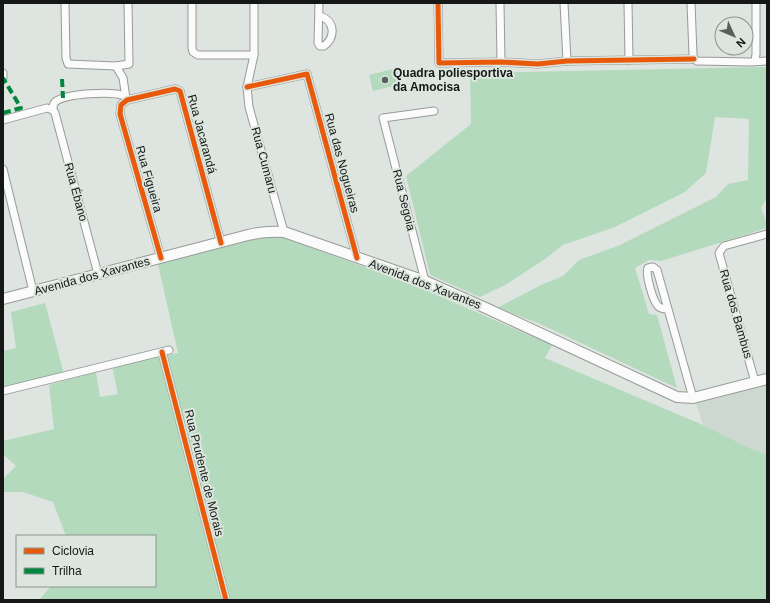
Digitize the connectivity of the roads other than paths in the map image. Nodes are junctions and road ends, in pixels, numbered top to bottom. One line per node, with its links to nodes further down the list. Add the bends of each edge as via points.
1 (65, 3): 20 (street, via 68,64)
2 (128, 3): 20 (street, via 129,64)
3 (192, 3): 13 (street, via 193,52 198,55)
4 (254, 3): 13 (street)
5 (319, 3): 12 (street)
6 (438, 3): 19 (street, via 439,63)
7 (500, 3): 19 (street)
8 (564, 3): 16 (street)
9 (628, 3): 14 (street)
10 (691, 3): 15 (street, via 693,55)
11 (756, 3): 17 (street)
12 (319, 16): 12 (street, via 318,43 324,46 331,37 331,24 329,20)
13 (254, 55): 23 (street, Rua Cumaru)
14 (629, 60): 15 (street); 16 (street)
15 (696, 60): 17 (street)
16 (567, 61): 19 (street, via 538,64)
17 (755, 61): 18 (street)
18 (767, 61)
19 (501, 62)
20 (116, 66): 24 (street, Rua Figueira, via 123,78)
21 (3, 73): 22 (street)
22 (3, 78)
23 (247, 86): 29 (street, Rua Cumaru, via 249,107); 33 (street, Rua das Nogueiras, via 307,74)
24 (124, 100): 25 (street, via 116,93 80,94 55,102); 31 (street, Rua Jacarandá, via 175,89 180,91); 32 (street, Rua Figueira, via 120,114)
25 (53, 110): 27 (street, via 47,108); 34 (street, Rua Ébano, via 57,116)
26 (434, 111): 35 (street, Rua Segoia, via 383,118)
27 (3, 120)
28 (3, 169): 36 (street)
29 (284, 232): 31 (main road, Avenida dos Xavantes, via 263,232); 33 (main road, Avenida dos Xavantes)
30 (767, 234): 40 (street, Rua dos Bambus, via 724,246 719,253)
31 (221, 243): 32 (main road, Avenida dos Xavantes)
32 (160, 258): 34 (main road, Avenida dos Xavantes)
33 (357, 258): 35 (main road, Avenida dos Xavantes)
34 (98, 274): 36 (main road, Avenida dos Xavantes)
35 (425, 282): 42 (main road, Avenida dos Xavantes, via 660,390 677,397)
36 (33, 291): 37 (main road, Avenida dos Xavantes)
37 (3, 299)
38 (667, 309): 38 (street, via 660,308 655,301 647,273 651,267 657,270); 42 (street)
39 (767, 379): 40 (main road, Avenida dos Xavantes)
40 (755, 382): 42 (main road, Avenida dos Xavantes)
41 (3, 391): 43 (street, Rua Prudente de Morais, via 166,351)
42 (692, 398)
43 (226, 600)

